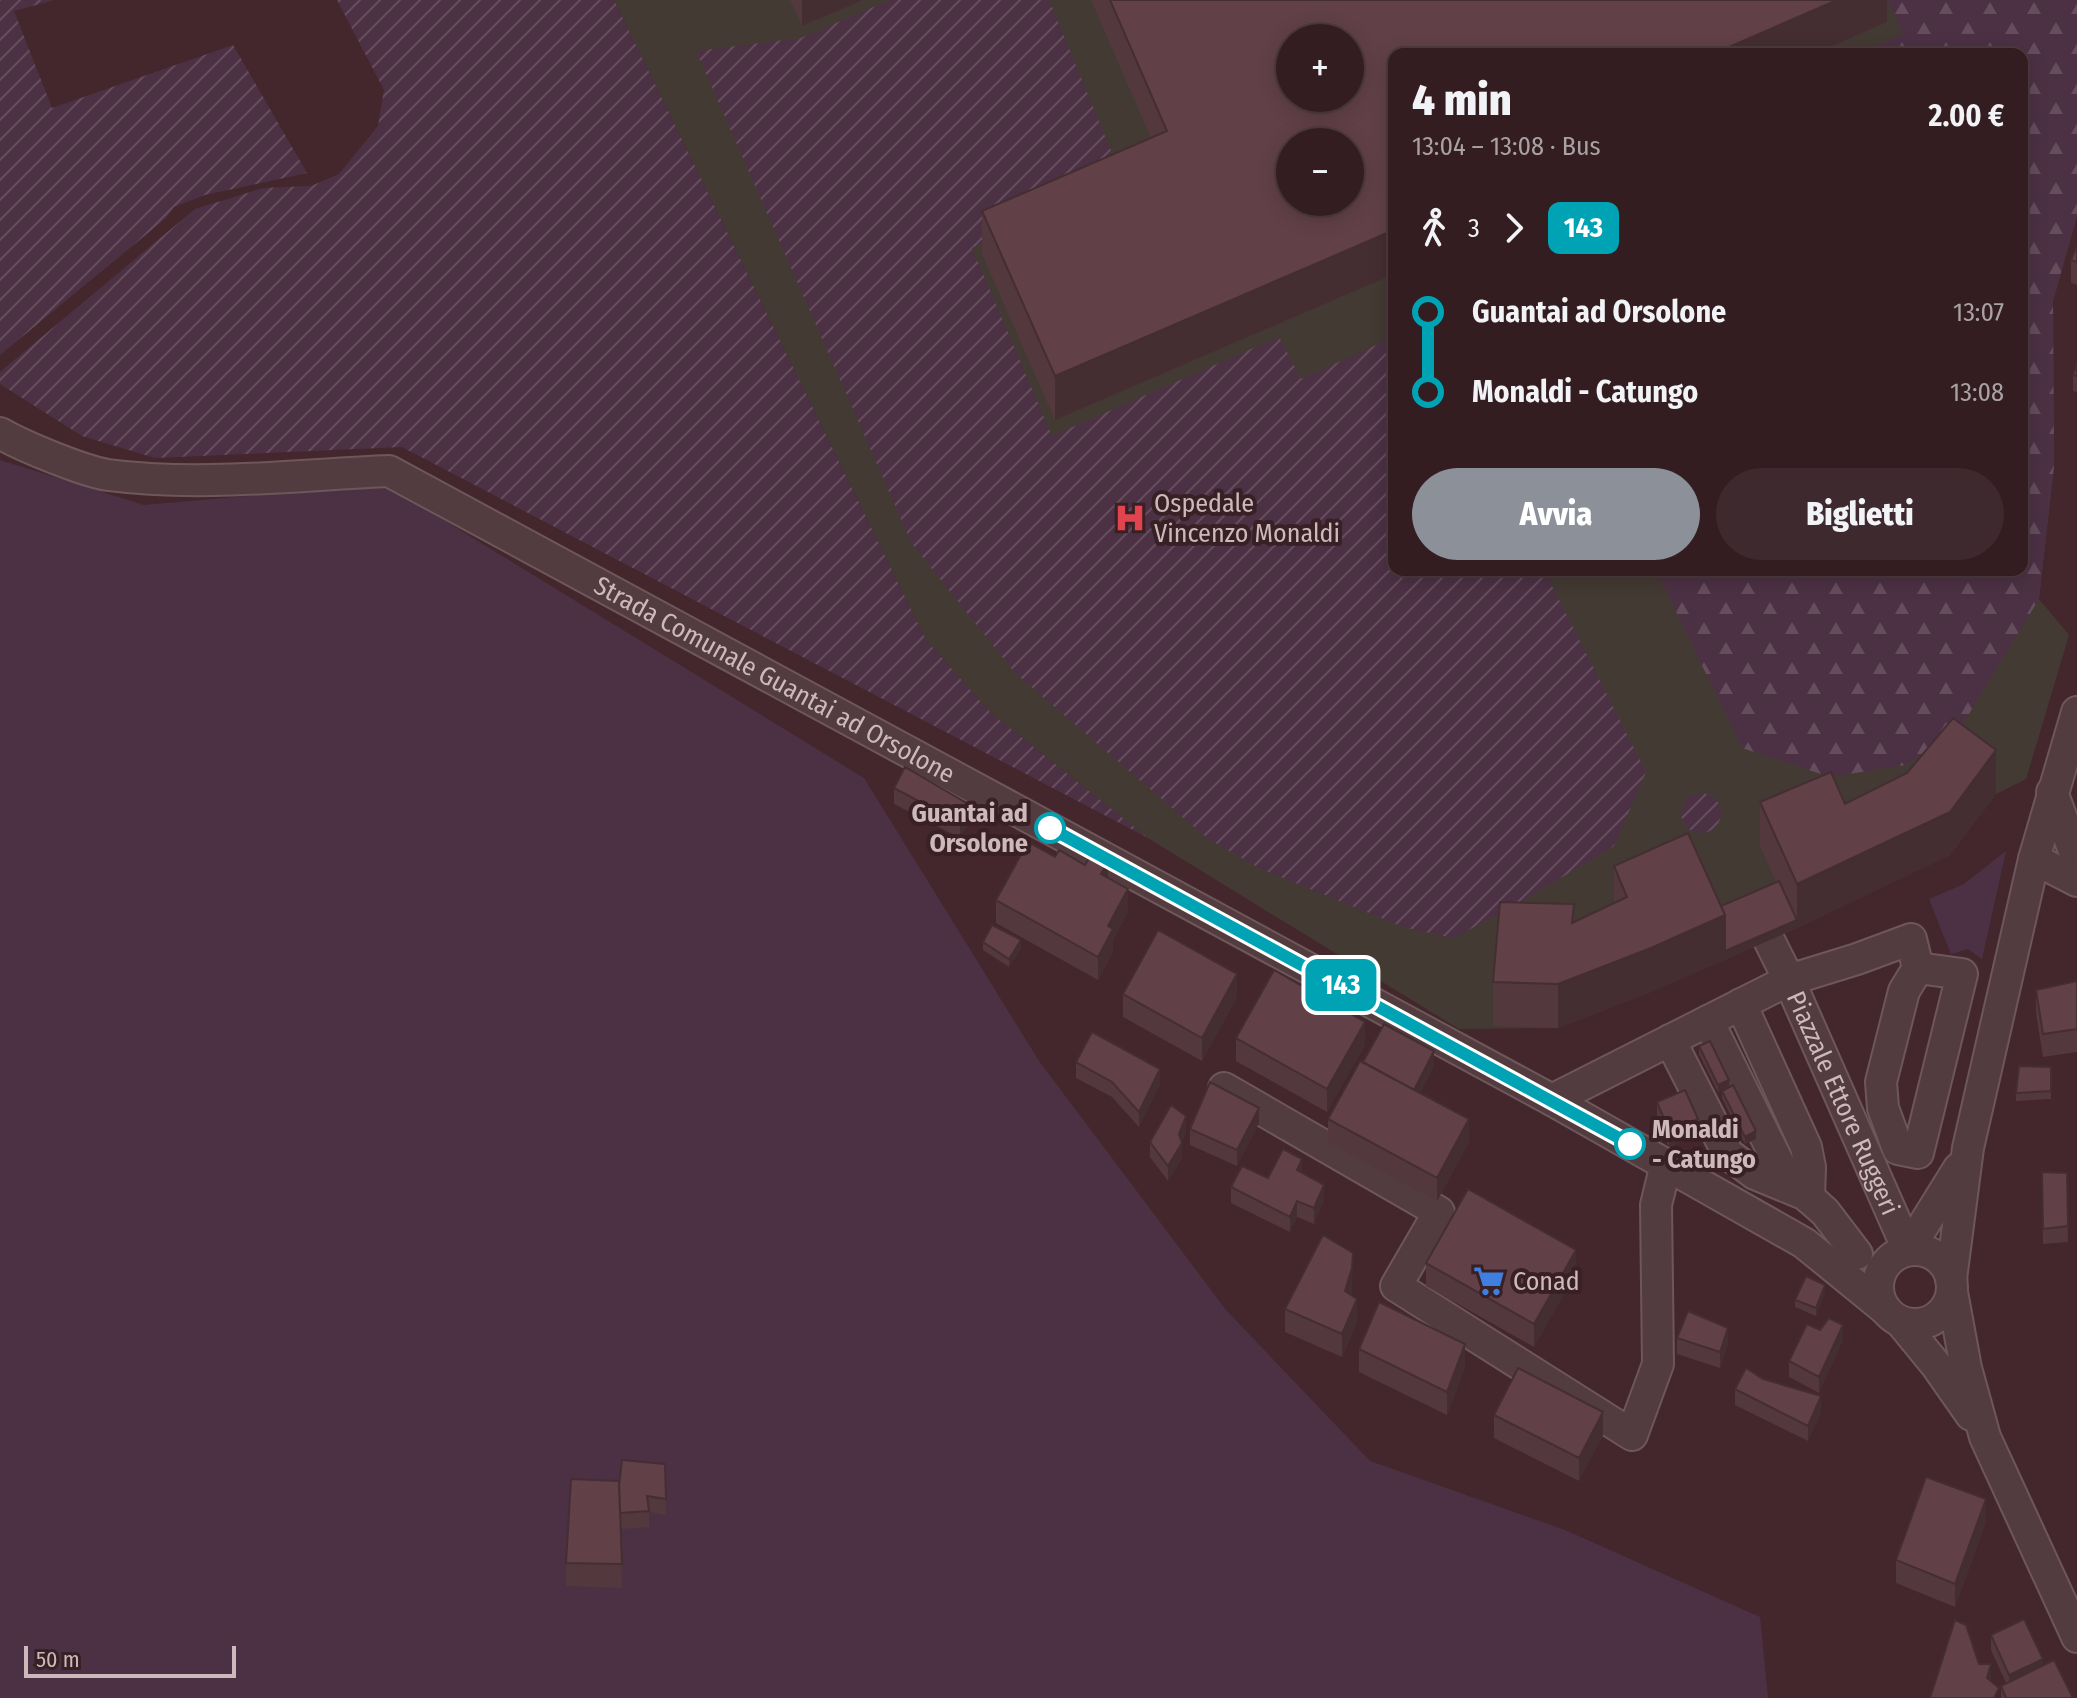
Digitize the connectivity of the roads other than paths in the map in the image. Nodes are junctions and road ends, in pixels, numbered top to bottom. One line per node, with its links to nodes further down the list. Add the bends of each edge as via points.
1 (0, 433): 14 (street, Strada Comunale Guantai ad Orsolone, via 105,475 193,480 389,471)
2 (2077, 712): 3 (street)
3 (2052, 792): 4 (street); 5 (street)
4 (2034, 859): 6 (street); 15 (street)
5 (2077, 859)
6 (2077, 881)
7 (1769, 940): 9 (street)
8 (1918, 968): 8 (street, via 1904,991 1881,1082 1883,1108 1898,1149 1918,1153 1962,974); 9 (street, via 1911,939)
9 (1789, 980): 10 (street, Piazzale Ettore Ruggeri); 19 (street, Piazzale Ettore Ruggeri)
10 (1741, 1004): 11 (street, Piazzale Ettore Ruggeri); 17 (street, via 1806,1147 1810,1167)
11 (1708, 1021): 12 (street, Piazzale Ettore Ruggeri); 17 (street)
12 (1670, 1040): 14 (street, Piazzale Ettore Ruggeri); 17 (street, via 1728,1154 1755,1174)
13 (1224, 1088): 16 (street, via 1439,1212 1396,1286 1632,1435 1658,1364 1656,1205)
14 (1552, 1100): 16 (street, Strada Comunale Guantai ad Orsolone)
15 (1968, 1148): 19 (street, via 1953,1180); 21 (street)
16 (1666, 1164): 18 (street, Strada Comunale Guantai ad Orsolone)
17 (1800, 1193): 20 (street, via 1825,1212)
18 (1804, 1243): 20 (street, Strada Comunale Guantai ad Orsolone); 22 (street, Strada Comunale Guantai ad Orsolone)
19 (1901, 1253): 20 (street, Strada Comunale Guantai ad Orsolone); 21 (street, via 1922,1250 1936,1256 1946,1265); 22 (street, via 1884,1266 1878,1280 1878,1295)
20 (1857, 1254)
21 (1952, 1285): 22 (street, via 1943,1311 1932,1320 1918,1324); 23 (street)
22 (1893, 1315): 23 (street, Strada Comunale Guantai ad Orsolone, via 1936,1365)
23 (1985, 1437): 24 (street)
24 (2077, 1637)

